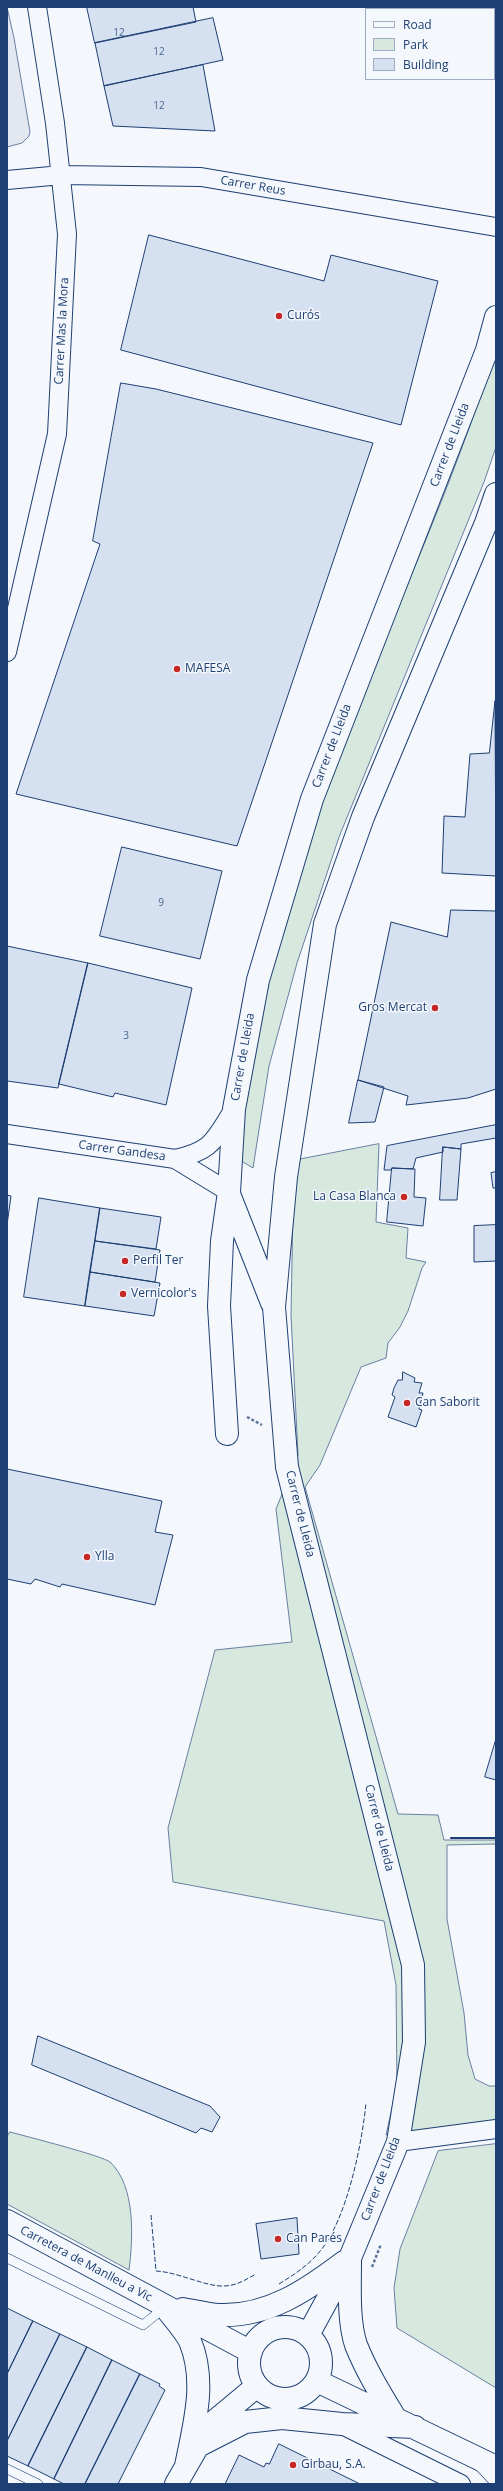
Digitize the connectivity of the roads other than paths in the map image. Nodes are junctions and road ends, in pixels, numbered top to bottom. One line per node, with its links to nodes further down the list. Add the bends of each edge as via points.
1 (37, 7): 2 (street, Carrer Mas la Mora)
2 (62, 175): 3 (street, Carrer Reus); 4 (street, Carrer Reus, via 201,177); 7 (street, Carrer Mas la Mora, via 66,234 57,434)
3 (7, 180)
4 (496, 227)
5 (496, 317): 8 (street, Carrer de Lleida, via 487,350 312,799 258,980)
6 (496, 494): 12 (street, Carrer de Lleida, via 363,817 325,924 286,1177)
7 (7, 652)
8 (234, 1109): 10 (street, via 208,1148 197,1154); 11 (street, Carrer de Lleida)
9 (7, 1134): 10 (street, Carrer Gandesa)
10 (175, 1159): 11 (street, Carrer Gandesa)
11 (229, 1192): 12 (street, Carrer de Lleida); 13 (street, Carrer de Lleida, via 222,1241 219,1306)
12 (274, 1307): 15 (street, Carrer de Lleida, via 289,1474 413,1966 414,2042)
13 (226, 1434)
14 (496, 2129): 15 (street)
15 (398, 2142): 18 (street, Carrer de Lleida)
16 (7, 2221): 19 (street, Carretera de Manlleu a Vic)
17 (7, 2258): 19 (lane, Carretera de Manlleu a Vic, via 143,2325)
18 (350, 2258): 19 (street, Carretera de Manlleu a Vic, via 288,2301 255,2312 220,2315); 20 (street, Carrer de Lleida); 24 (street, via 350,2298 356,2343 372,2380)
19 (165, 2307): 21 (street, Carretera de Manlleu a Vic); 31 (street, Carretera de Manlleu a Vic, via 190,2341 199,2375 197,2414)
20 (308, 2335): 21 (street, via 292,2328 275,2329 260,2337); 22 (street, via 321,2356)
21 (251, 2352): 23 (street, via 249,2366)
22 (317, 2381): 23 (street, via 308,2392 288,2399 274,2398); 24 (street)
23 (257, 2386): 27 (street, via 210,2425)
24 (394, 2416): 26 (street)
25 (342, 2424): 26 (street); 27 (street, via 282,2418 245,2422); 33 (street)
26 (415, 2427): 28 (street)
27 (198, 2446): 31 (street)
28 (468, 2455): 29 (street); 34 (lane)
29 (496, 2467)
30 (7, 2469): 32 (lane)
31 (181, 2475)
32 (38, 2484)
33 (461, 2484)
34 (496, 2484)

